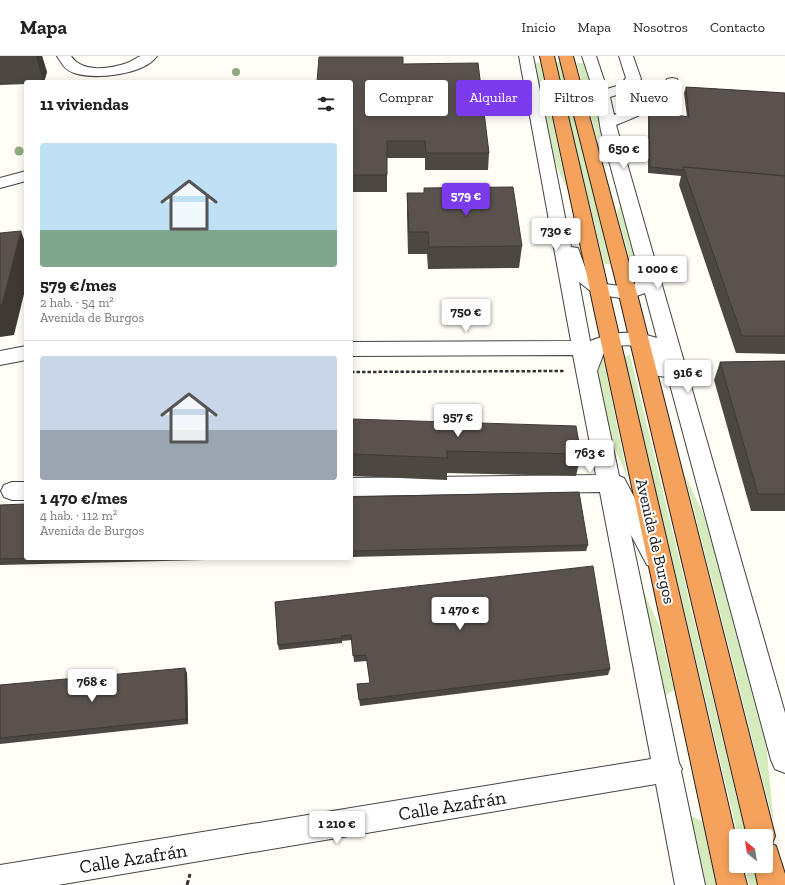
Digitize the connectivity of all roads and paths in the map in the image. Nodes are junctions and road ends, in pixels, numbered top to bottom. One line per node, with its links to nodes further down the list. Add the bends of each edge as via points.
1 (150, 56): 8 (street, via 128,68)
2 (526, 56): 16 (street, Avenida de Burgos)
3 (547, 56): 19 (highway, Avenida de Burgos)
4 (566, 56): 17 (highway, Avenida de Burgos)
5 (589, 56): 9 (street)
6 (626, 56): 10 (street, via 634,79 625,88)
7 (61, 57): 8 (street, via 72,66)
8 (97, 78)
9 (597, 80)
10 (608, 93)
11 (607, 116): 13 (street)
12 (630, 116): 13 (street)
13 (609, 127): 17 (street, via 612,184); 18 (street)
14 (24, 177): 15 (street)
15 (0, 183)
16 (551, 186): 19 (street, via 578,273); 23 (street, Avenida de Burgos)
17 (602, 192): 20 (highway, Avenida de Burgos)
18 (646, 258): 20 (street, via 644,286); 30 (street)
19 (600, 289): 20 (street); 22 (highway, Avenida de Burgos)
20 (628, 293): 21 (highway, Avenida de Burgos)
21 (639, 338): 22 (street); 30 (street, via 655,345 663,362 687,452); 36 (highway, Avenida de Burgos)
22 (611, 339): 27 (street, via 597,346); 32 (highway, Avenida de Burgos)
23 (582, 348): 24 (street); 27 (street, Avenida de Burgos)
24 (353, 349)
25 (24, 354): 26 (street)
26 (0, 358)
27 (587, 371): 28 (path); 29 (street, Avenida de Burgos)
28 (353, 372)
29 (607, 472): 31 (street, Avenida de Burgos); 32 (street); 35 (street, Avenida de Burgos)
30 (707, 485): 33 (street)
31 (353, 486)
32 (662, 570): 40 (highway, Avenida de Burgos)
33 (777, 704): 34 (street)
34 (785, 760)
35 (668, 769): 38 (street, Calle Azafrán); 39 (street, Avenida de Burgos)
36 (759, 829)
37 (770, 873): 41 (highway)
38 (0, 880)
39 (690, 885)
40 (732, 885)
41 (773, 885)

